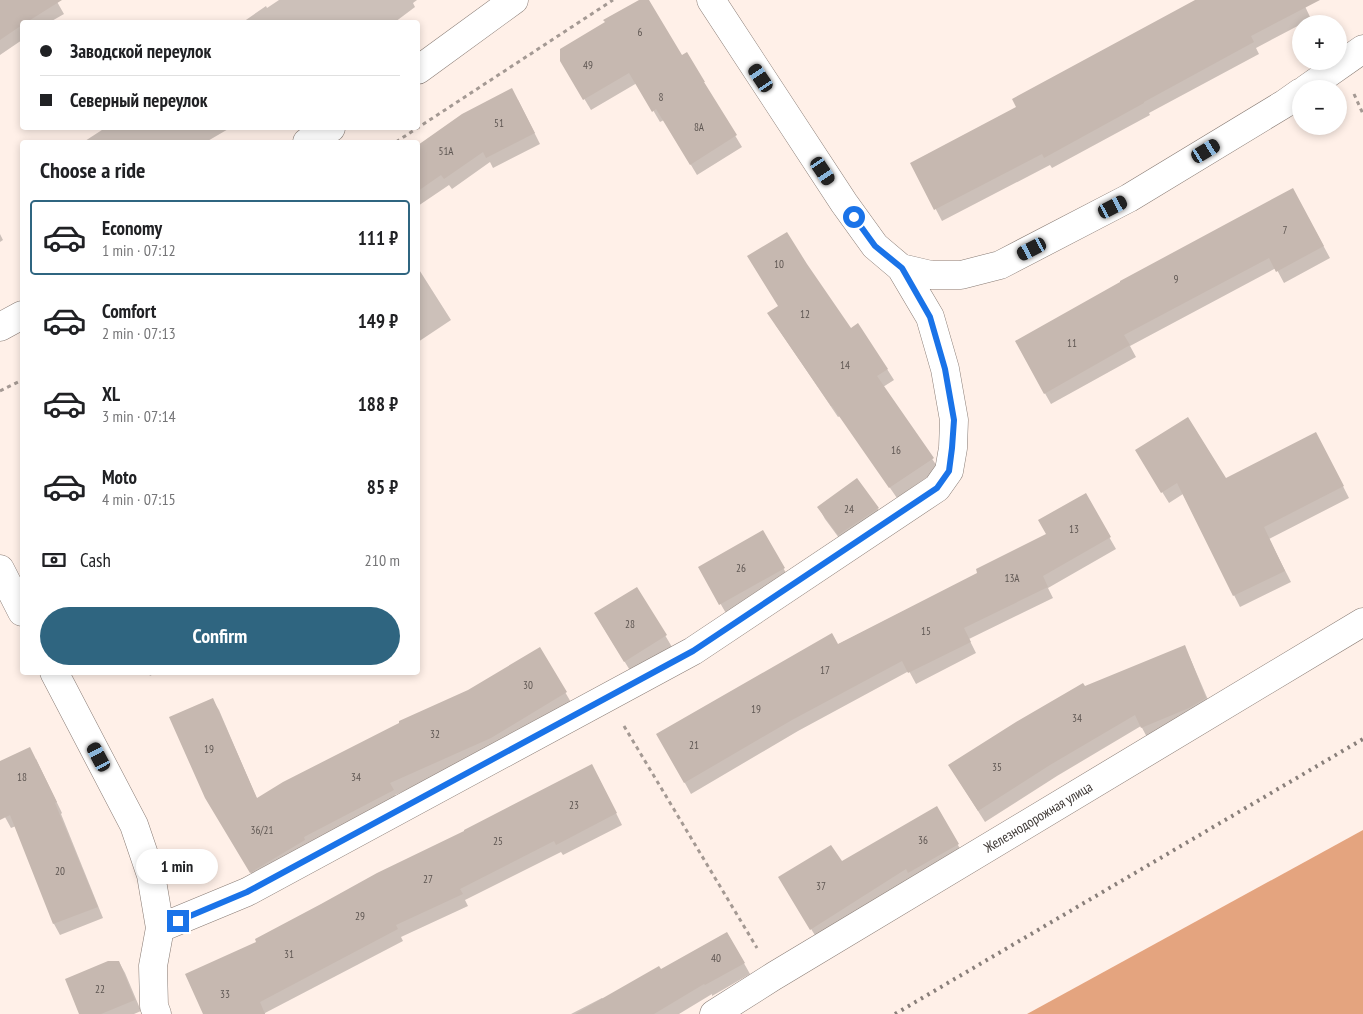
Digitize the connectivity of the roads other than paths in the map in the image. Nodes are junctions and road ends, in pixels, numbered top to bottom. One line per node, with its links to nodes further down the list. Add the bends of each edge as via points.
1 (514, 0): 4 (street)
2 (711, 0): 9 (street, via 875,246)
3 (1363, 50): 5 (street)
4 (420, 69)
5 (1319, 80)
6 (1292, 98): 9 (street, via 1129,198 1000,265 961,275 931,275)
7 (328, 130): 8 (street)
8 (310, 140)
9 (902, 268): 16 (street, via 930,317 945,369 954,420 949,471 937,488 693,651 247,892)
10 (20, 316): 11 (street)
11 (0, 327)
12 (0, 570): 13 (street)
13 (20, 608)
14 (1363, 622): 18 (street, Железнодорожная улица)
15 (56, 675): 16 (street, via 134,825 151,875)
16 (160, 928): 17 (street, via 153,966)
17 (157, 1014)
18 (714, 1014)

